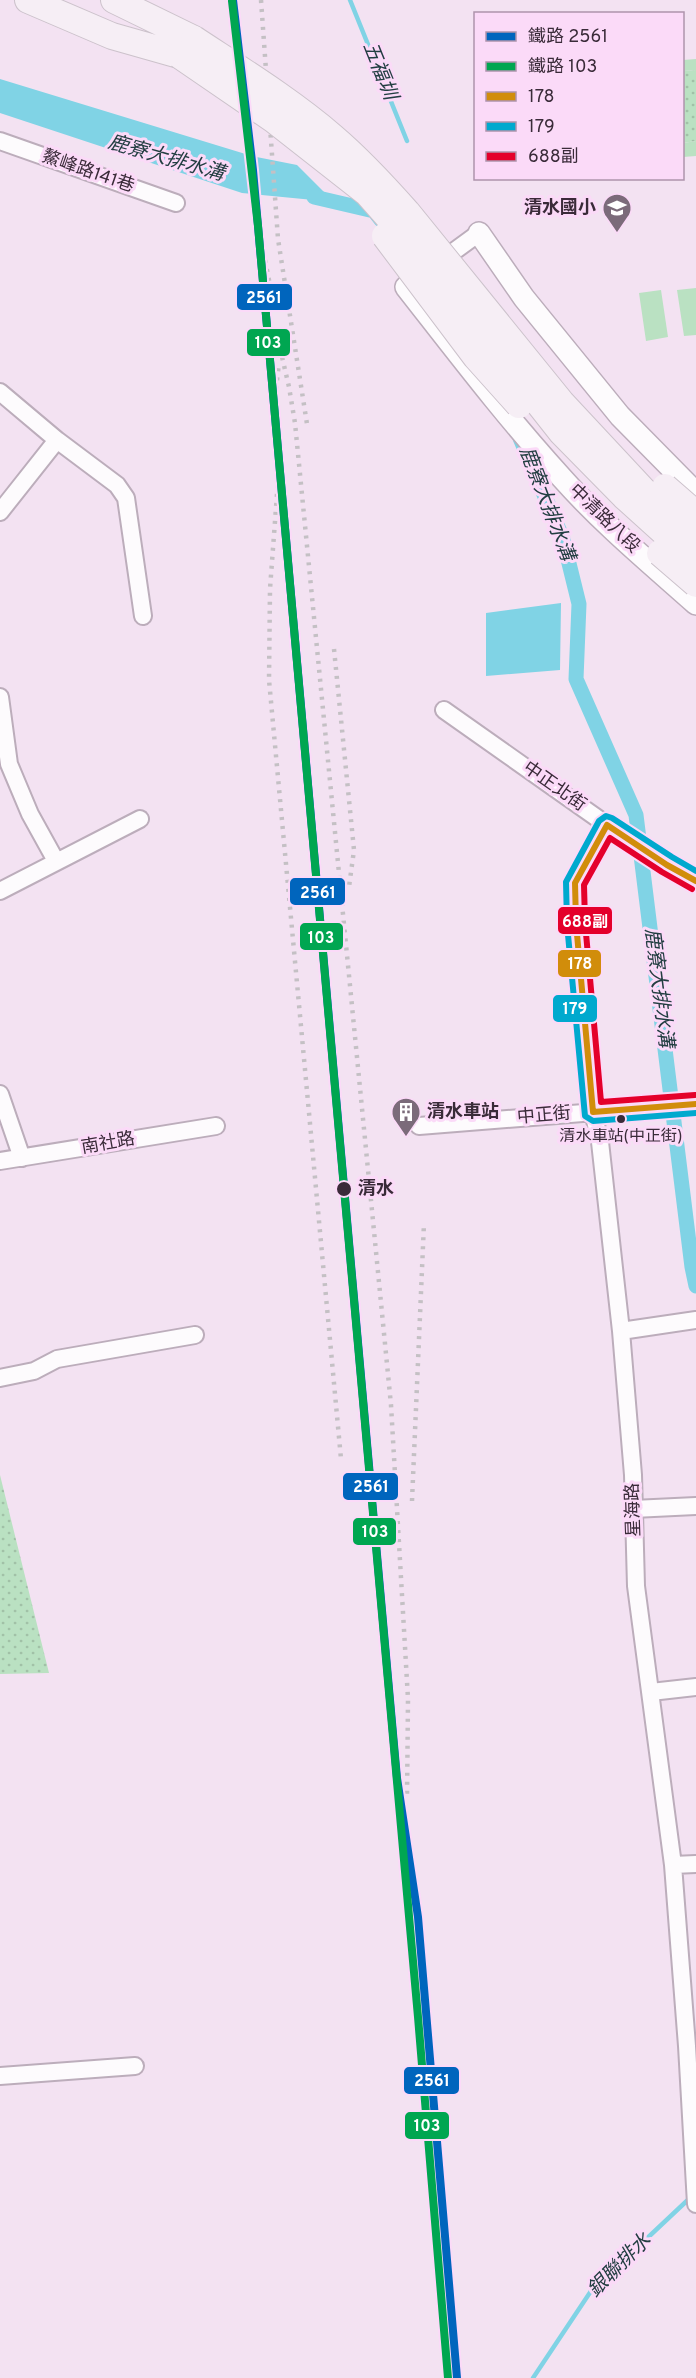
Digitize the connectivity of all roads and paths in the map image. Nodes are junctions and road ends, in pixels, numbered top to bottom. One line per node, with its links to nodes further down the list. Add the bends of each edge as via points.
1 (28, 0): 5 (main road, via 112,36)
2 (75, 0): 5 (main road, via 156,41)
3 (114, 0): 5 (main road)
4 (146, 0): 5 (main road, via 185,23)
5 (187, 47): 7 (main road, bridge); 8 (main road, bridge, via 287,101 334,138)
6 (0, 141): 9 (street, 鰲峰路141巷)
7 (349, 181): 18 (main road, bridge, via 367,193 420,253 562,433); 19 (main road, bridge, via 476,357 626,519)
8 (382, 185): 16 (main road, bridge, via 461,250 546,360 596,417); 17 (main road, bridge, via 561,402 644,491)
9 (176, 203)
10 (479, 233): 11 (street); 14 (street, via 524,298 620,416)
11 (406, 287): 20 (street, 中清路八段, via 563,479)
12 (0, 392): 13 (street)
13 (57, 440): 15 (street); 21 (street, via 117,485 126,498)
14 (696, 493)
15 (0, 512)
16 (696, 514)
17 (696, 538)
18 (696, 561)
19 (696, 584)
20 (696, 604)
21 (143, 616)
22 (0, 697): 26 (street, via 9,764)
23 (444, 710): 25 (street, 中正北街)
24 (140, 819): 26 (street)
25 (608, 825): 27 (street, 中正北街); 31 (street, 星海路, via 575,883)
26 (56, 861): 28 (street)
27 (696, 880)
28 (0, 891)
29 (0, 1094): 34 (street)
30 (691, 1104): 31 (street, 中正街)
31 (593, 1112): 33 (street, 中正街); 37 (street, 星海路, via 600,1142)
32 (216, 1126): 34 (street, 南社路)
33 (419, 1126)
34 (22, 1158): 35 (street, 南社路)
35 (0, 1161)
36 (695, 1323): 37 (street)
37 (621, 1331): 41 (street, 星海路)
38 (195, 1335): 39 (street, via 57,1359 34,1371)
39 (0, 1378)
40 (696, 1506): 41 (street)
41 (633, 1509): 43 (street, 星海路, via 636,1586)
42 (696, 1687): 43 (street)
43 (651, 1692): 45 (street, 星海路)
44 (696, 1864): 45 (street)
45 (673, 1865): 46 (street, 星海路)
46 (692, 2046): 49 (street, 星海路)
47 (135, 2066): 48 (street)
48 (0, 2076)
49 (696, 2204)

